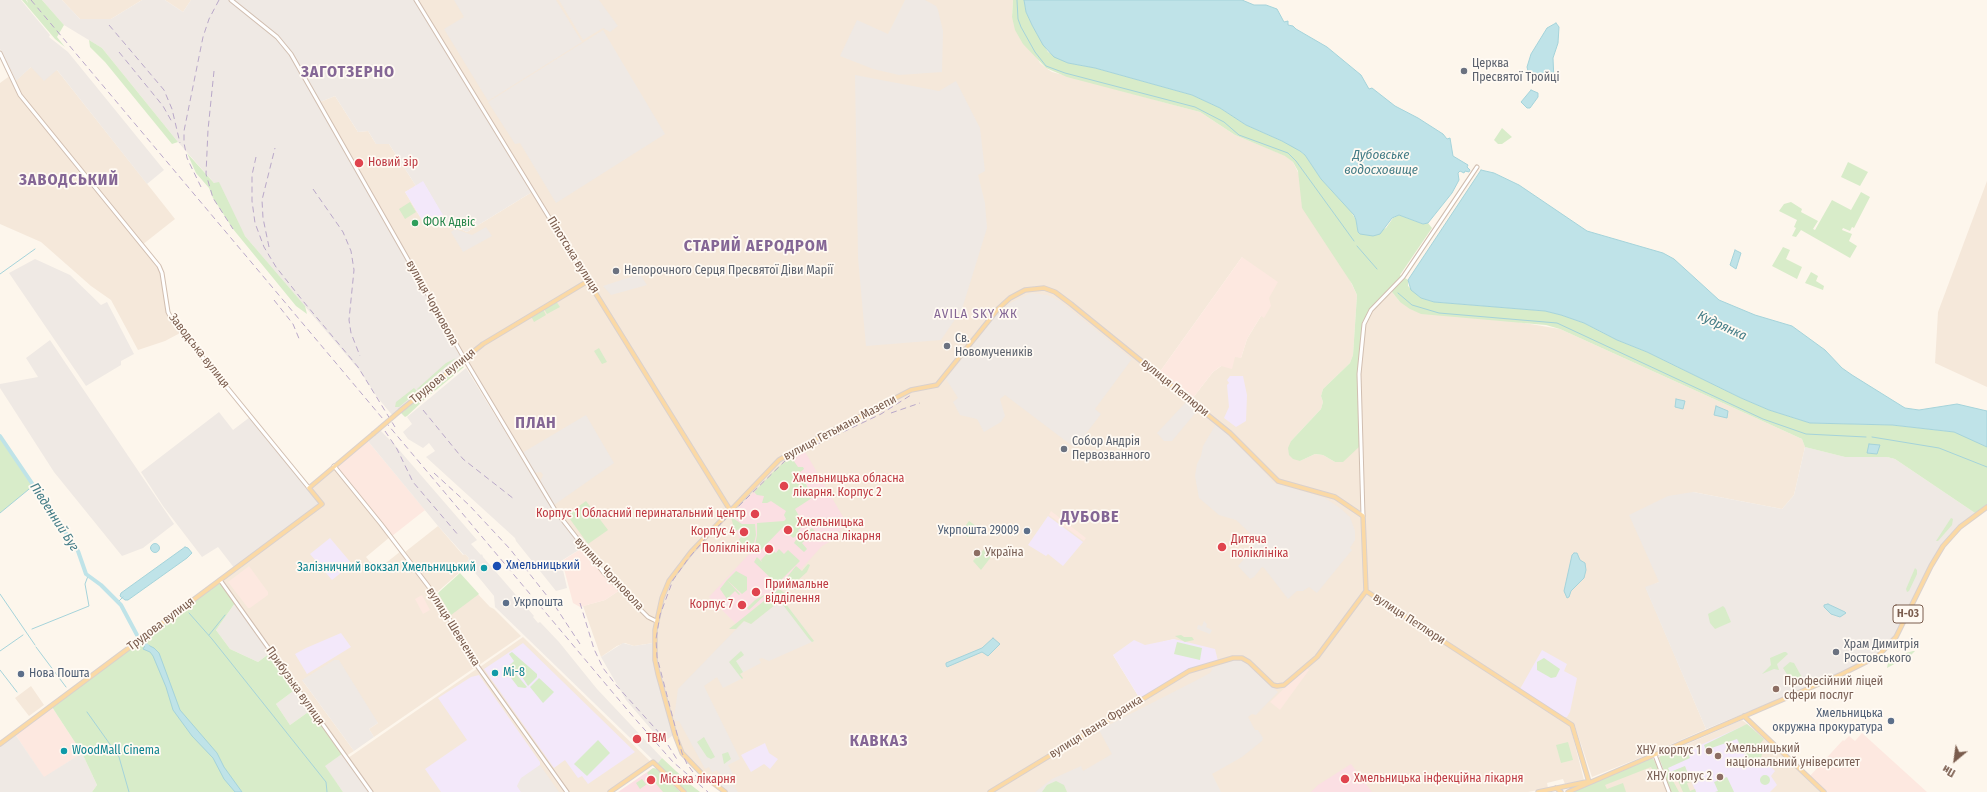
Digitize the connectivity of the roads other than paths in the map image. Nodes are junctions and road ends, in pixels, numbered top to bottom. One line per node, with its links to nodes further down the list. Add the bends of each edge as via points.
1 (231, 0): 7 (street, вулиця Чорновола, via 277,37 291,54)
2 (416, 0): 5 (street, Пілотська вулиця)
3 (0, 53): 9 (street, Заводська вулиця, via 20,95 159,266 168,312 172,320)
4 (1477, 167): 13 (street, via 1403,277 1371,310 1364,324 1359,374)
5 (588, 281): 7 (main road, Трудова вулиця, via 495,336); 12 (main road, Пілотська вулиця)
6 (1071, 304): 12 (main road, вулиця Гетьмана Мазепи, via 1055,292 1044,288 1031,288 1014,295 978,332 937,385 911,390 786,455); 13 (main road, вулиця Петлюри, via 1230,433 1278,481 1335,496)
7 (464, 358): 8 (main road, Трудова вулиця, bridge); 16 (street, вулиця Чорновола, via 540,488 572,534 608,576 648,617)
8 (334, 466): 9 (main road, Трудова вулиця); 23 (street, вулиця Шевченка, via 382,524 430,589 478,667)
9 (309, 488): 10 (main road, Заводська вулиця)
10 (322, 504): 14 (main road, Трудова вулиця)
11 (1987, 507): 17 (main road, Н-03, via 1959,528 1938,552 1903,625 1885,650 1852,670)
12 (730, 510): 16 (main road, вулиця Гетьмана Мазепи, via 681,563 669,581)
13 (1363, 516): 15 (main road, вулиця Петлюри)
14 (220, 580): 18 (main road, Трудова вулиця); 22 (street, Прибузька вулиця)
15 (1366, 591): 20 (main road, вулиця Петлюри, via 1572,724); 27 (main road, вулиця Івана Франка, via 1331,640 1288,683 1277,686 1272,684 1242,658 1204,666 1178,676)
16 (656, 621): 26 (main road, вулиця Гетьмана Мазепи, via 655,660 682,753 704,776)
17 (1744, 716): 19 (main road, Н-03); 32 (main road)
18 (0, 744)
19 (1655, 754): 20 (main road, Н-03); 31 (street)
20 (1589, 782): 21 (main road); 30 (main road, Н-03)
21 (1556, 788): 28 (main road); 29 (main road)
22 (371, 792)
23 (567, 792)
24 (610, 792): 25 (main road, via 653,762)
25 (684, 792)
26 (725, 792)
27 (990, 792)
28 (1538, 792)
29 (1561, 792)
30 (1568, 792)
31 (1669, 792)
32 (1824, 792)

